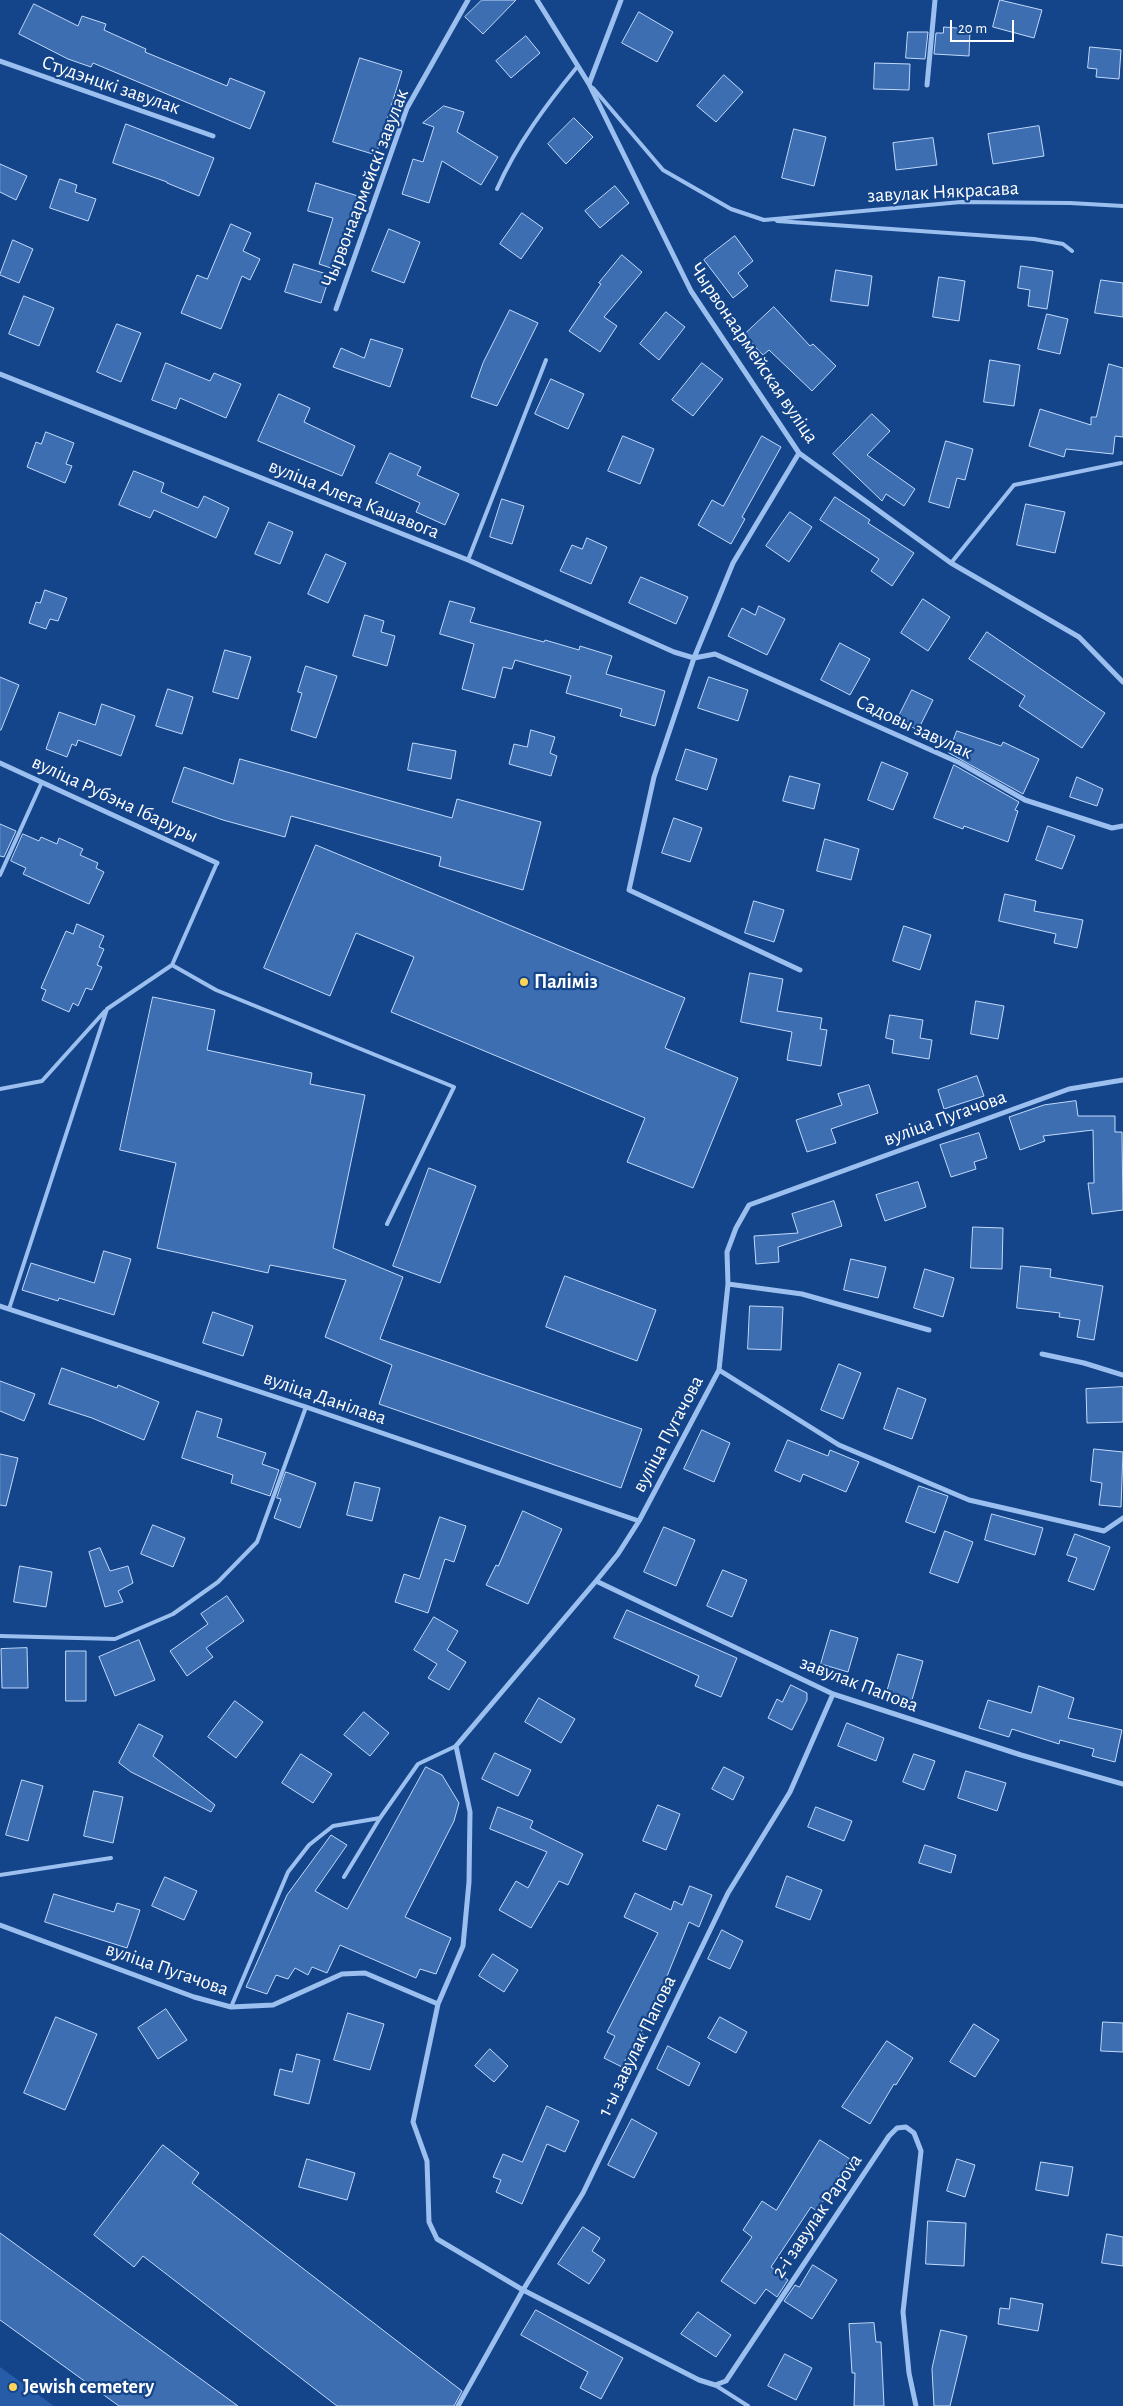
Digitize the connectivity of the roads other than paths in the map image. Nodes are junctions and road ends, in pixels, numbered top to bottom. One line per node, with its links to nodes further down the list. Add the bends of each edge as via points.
1 (468, 0): 14 (street, Чырвонаармейскі завулак, via 407,108)
2 (537, 0): 6 (street, Чырвонаармейская вуліца)
3 (621, 0): 7 (street)
4 (935, 0): 8 (street)
5 (0, 61): 9 (street, Студэнцкі завулак)
6 (577, 67): 7 (street, Чырвонаармейская вуліца); 10 (lane, via 545,106 509,162)
7 (590, 84): 12 (lane, завулак Някрасава, via 663,170 731,209); 17 (street, Чырвонаармейская вуліца, via 691,292)
8 (927, 85)
9 (213, 136)
10 (498, 189)
11 (1123, 206): 12 (lane, завулак Някрасава, via 1070,202 961,202)
12 (764, 220): 13 (lane, завулак Някрасава, via 1034,239 1063,244)
13 (1072, 251)
14 (336, 309)
15 (546, 360): 19 (lane)
16 (0, 374): 19 (street, вуліца Алега Кашавога)
17 (799, 452): 20 (street, Чырвонаармейская вуліца); 21 (street, via 733,563)
18 (1122, 463): 20 (lane, via 1014,486)
19 (468, 560): 21 (street, вуліца Алега Кашавога)
20 (951, 563): 22 (street, Чырвонаармейская вуліца, via 1079,637)
21 (694, 658): 25 (street, Садовы завулак, via 715,654 960,764 1025,800 1112,828); 29 (street, via 654,777 629,890)
22 (1123, 682)
23 (0, 764): 24 (street, вуліца Рубэна Ібаруры)
24 (42, 782): 26 (street, вуліца Рубэна Ібаруры); 27 (lane)
25 (1123, 826)
26 (217, 863): 28 (lane)
27 (0, 875)
28 (172, 965): 30 (lane); 33 (lane, via 216,990 454,1088)
29 (800, 970)
30 (107, 1009): 32 (lane, via 42,1081); 36 (lane)
31 (1123, 1080): 34 (street, вуліца Пугачова, via 1069,1089 748,1205 727,1252)
32 (0, 1089)
33 (387, 1224)
34 (728, 1284): 37 (street, via 802,1294); 39 (street, вуліца Пугачова)
35 (0, 1306): 36 (street, вуліца Данілава)
36 (9, 1310): 41 (street, вуліца Данілава)
37 (929, 1330)
38 (1042, 1354): 40 (street)
39 (719, 1370): 42 (street, via 838,1444 969,1500 1104,1531); 43 (street, вуліца Пугачова)
40 (1123, 1375)
41 (306, 1407): 43 (street, вуліца Данілава); 45 (lane, via 258,1542 218,1582 173,1614 114,1639)
42 (1123, 1518)
43 (639, 1521): 44 (street, вуліца Пугачова)
44 (596, 1582): 46 (street, завулак Папова); 47 (street, вуліца Пугачова)
45 (0, 1636)
46 (833, 1694): 48 (street, завулак Папова, via 1021,1756); 56 (street, 1-ы завулак Папова, via 790,1792 728,1893 583,2193)
47 (456, 1746): 49 (lane, via 418,1764); 54 (street, via 470,1812 469,1882 463,1946)
48 (1123, 1784)
49 (380, 1818): 52 (lane); 55 (lane, via 333,1826 309,1844 288,1872)
50 (111, 1858): 51 (lane)
51 (0, 1875)
52 (344, 1877)
53 (0, 1925): 55 (street, вуліца Пугачова, via 194,1997)
54 (438, 2004): 55 (street, вуліца Пугачова, via 365,1974 342,1974 273,2005); 56 (street, via 412,2122 427,2161 429,2222 437,2239)
55 (231, 2007)
56 (523, 2290): 57 (street, via 699,2380); 58 (street, 1-ы завулак Папова)
57 (715, 2385): 59 (lane); 60 (street, 2-і завулак Papova, via 726,2381 888,2136 897,2128 906,2127 914,2133 921,2151 903,2312)
58 (458, 2406)
59 (748, 2406)
60 (916, 2406)

